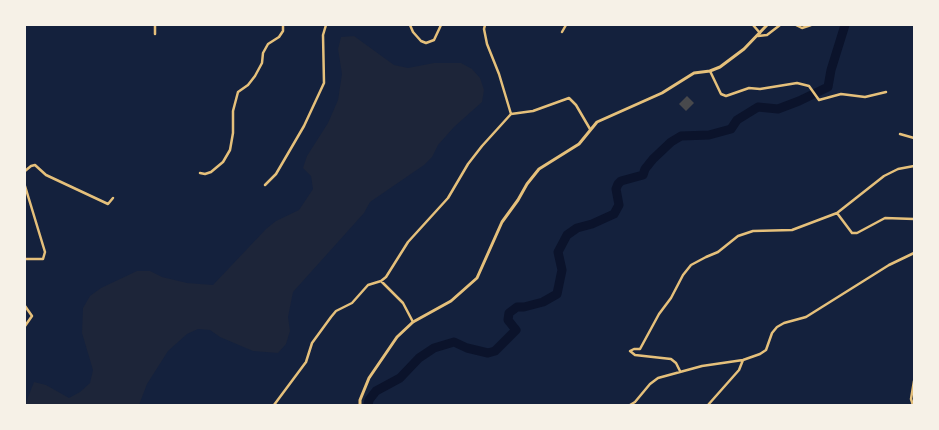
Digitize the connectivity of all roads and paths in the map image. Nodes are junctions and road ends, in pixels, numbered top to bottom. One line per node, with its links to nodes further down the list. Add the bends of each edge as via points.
1 (155, 25): 14 (street)
2 (283, 25): 24 (street, via 279,37 263,52 262,63 255,76 238,92 230,150 223,162 211,172)
3 (326, 25): 25 (street, via 323,35 324,83 304,126 276,174)
4 (410, 25): 5 (street, via 426,43 434,40)
5 (441, 25)
6 (485, 25): 18 (street, via 487,44)
7 (566, 25): 13 (street)
8 (753, 25): 15 (street)
9 (767, 25): 15 (street)
10 (780, 25): 15 (street, via 767,35)
11 (796, 25): 12 (street, via 802,28)
12 (811, 25)
13 (562, 32)
14 (155, 34)
15 (759, 35): 16 (street, via 720,67)
16 (710, 71): 17 (street, via 721,94 726,96 749,88 760,90 797,83 809,86 819,100 841,94 864,97); 19 (street, via 694,73 662,93 596,122)
17 (886, 92)
18 (511, 114): 19 (street, via 533,111 568,98); 32 (street, via 468,164 448,198 408,242)
19 (590, 129): 34 (street, via 579,144 539,169 527,184 502,222 477,278 451,300)
20 (900, 134): 21 (street)
21 (914, 138)
22 (914, 166): 28 (street, via 884,176)
23 (25, 171): 27 (street, via 35,166 46,175 108,204)
24 (200, 172)
25 (265, 185)
26 (25, 187): 31 (street, via 44,252 43,259)
27 (113, 198)
28 (837, 213): 29 (street, via 852,232 857,233 885,218); 37 (street, via 792,230 753,231 738,236 718,252 691,265 640,349 630,351 635,355 671,359)
29 (914, 219)
30 (914, 253): 36 (street, via 806,317 777,327 766,350)
31 (25, 259)
32 (382, 281): 34 (street, via 403,303); 40 (street, via 368,285 352,304 336,311 312,344 306,362)
33 (25, 306): 35 (street, via 32,316)
34 (413, 322): 41 (street, via 397,337 369,378)
35 (25, 326)
36 (743, 360): 37 (street); 43 (street, via 739,370)
37 (680, 371): 42 (street, via 658,378)
38 (914, 381): 39 (street)
39 (913, 400): 44 (street)
40 (274, 405)
41 (360, 405)
42 (630, 405)
43 (708, 405)
44 (913, 405)

